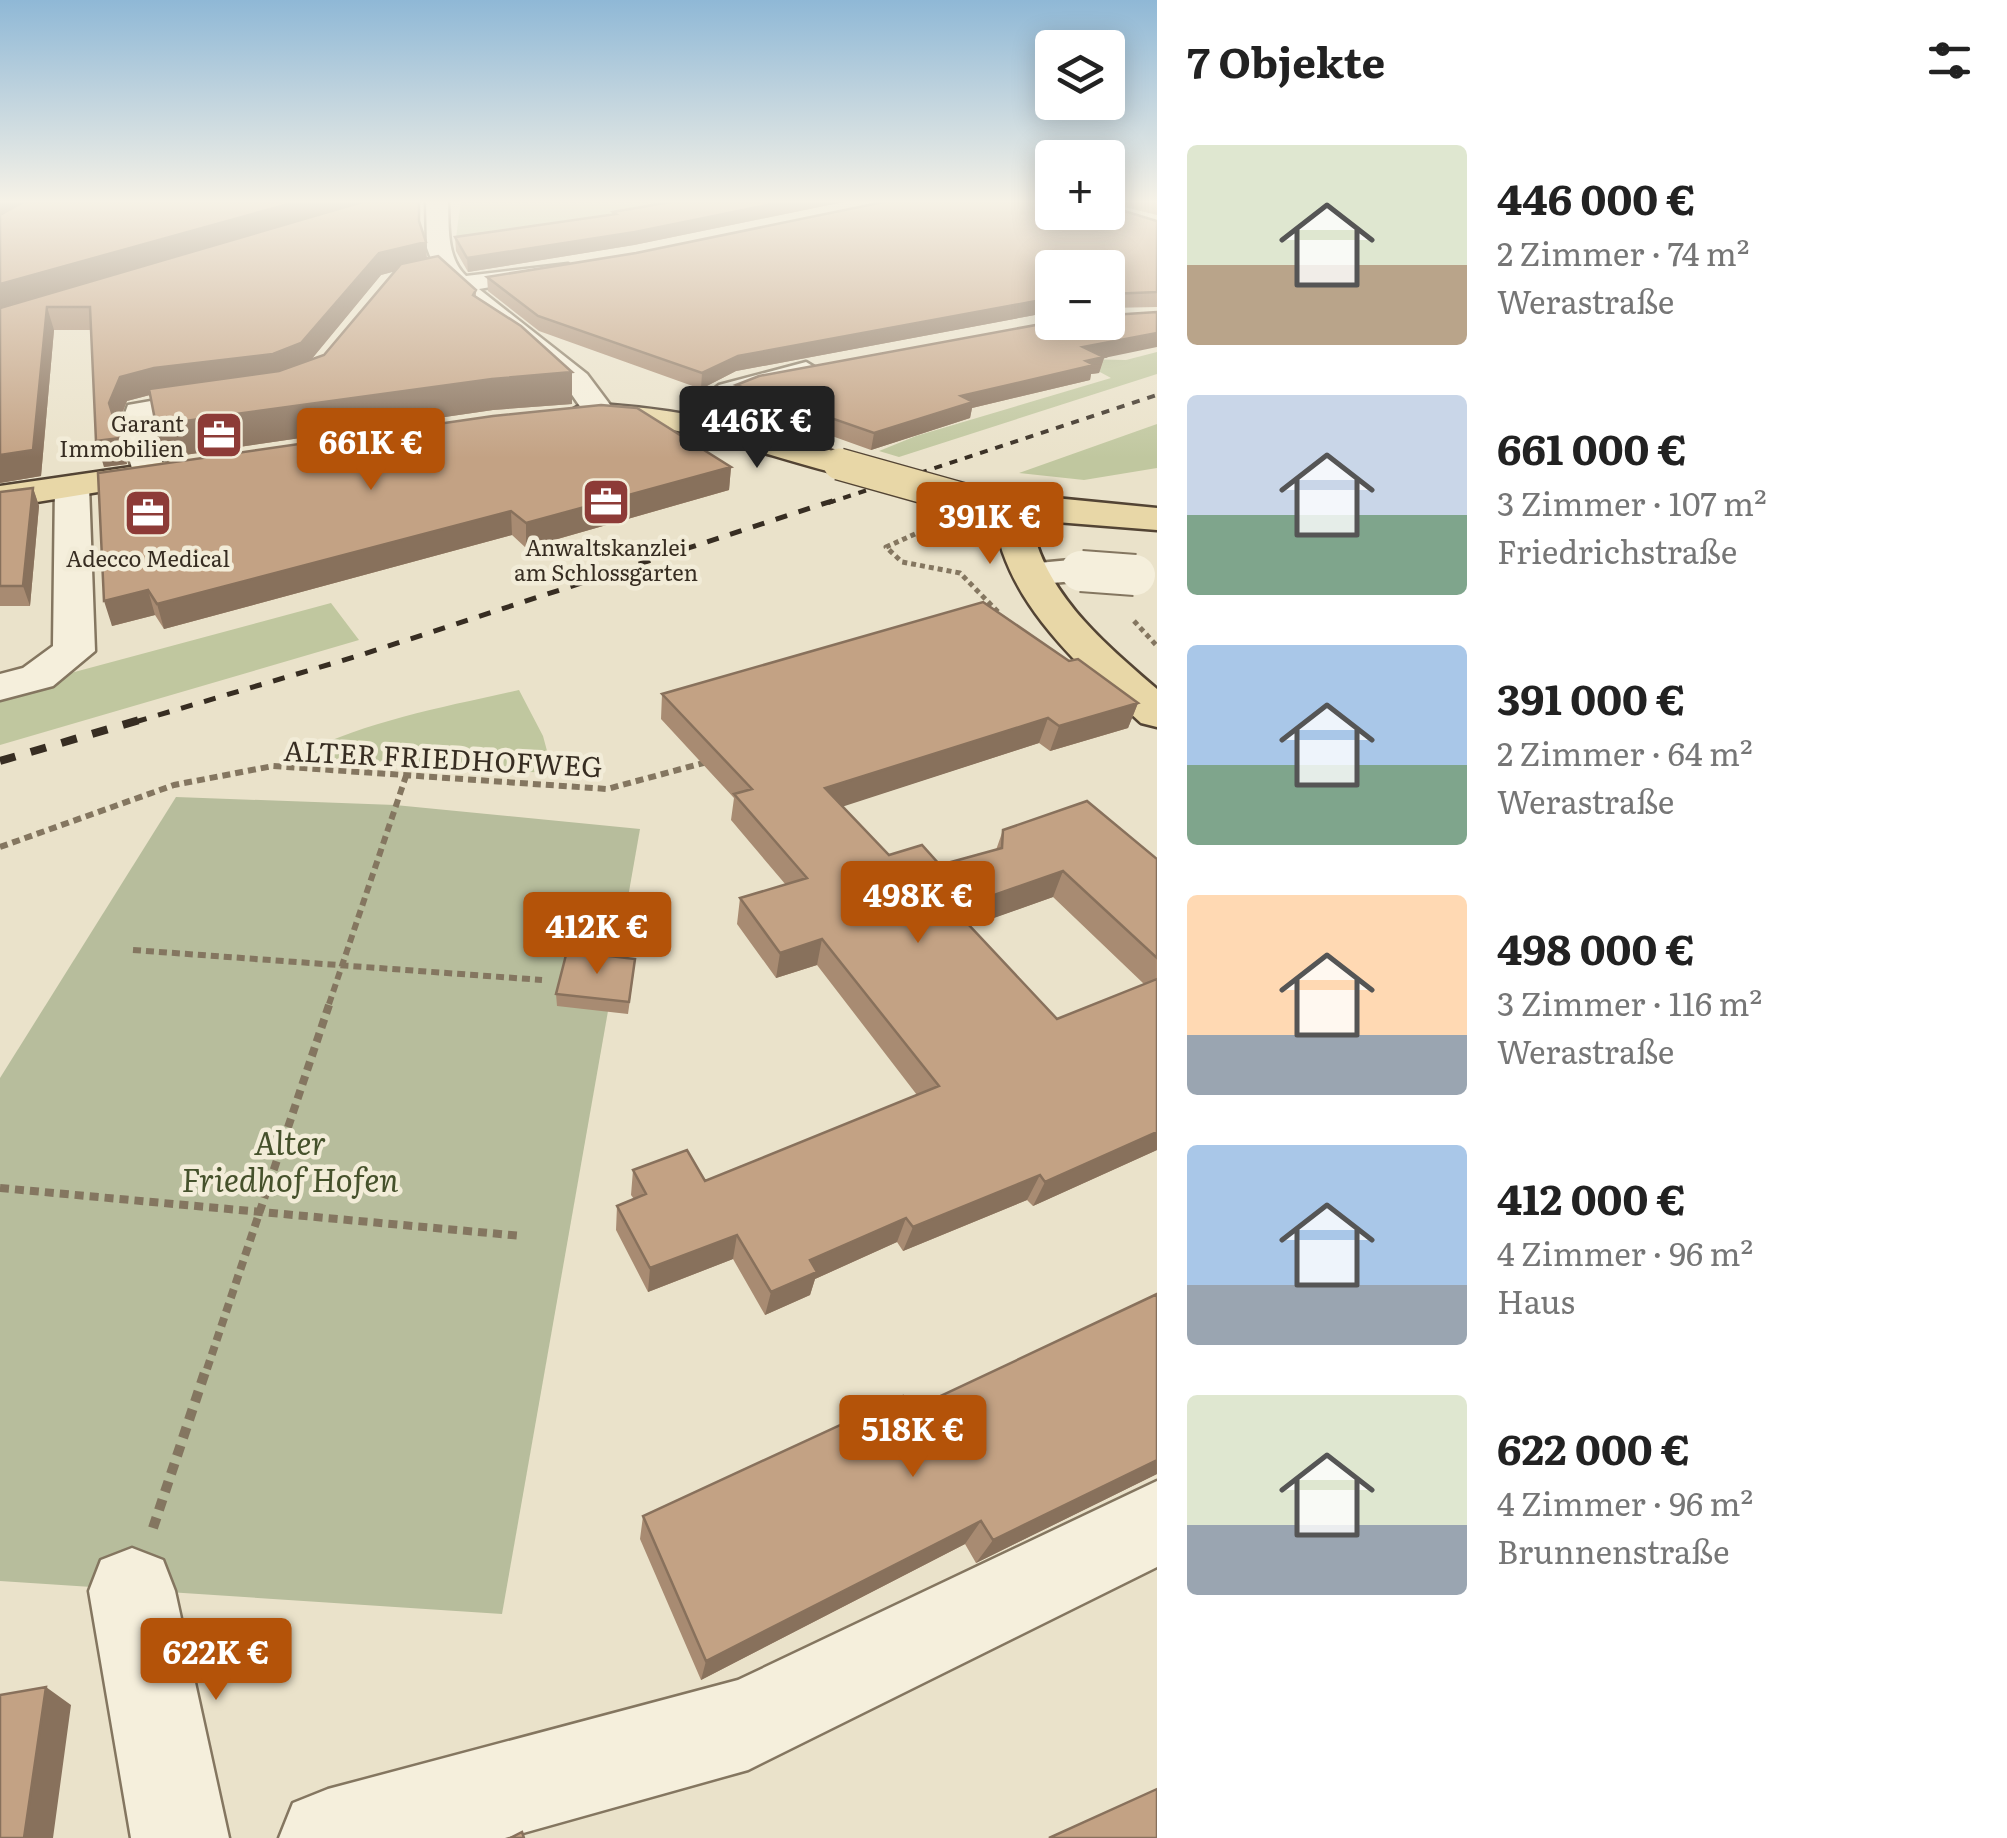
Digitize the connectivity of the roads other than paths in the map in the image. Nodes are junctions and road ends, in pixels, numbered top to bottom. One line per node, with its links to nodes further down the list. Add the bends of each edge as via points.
1 (453, 286): 6 (street, via 577,380)
2 (834, 366): 8 (street, via 722,392)
3 (164, 380): 5 (street, via 135,398)
4 (248, 394): 5 (street)
5 (139, 412): 10 (street, via 136,427)
6 (601, 414): 7 (main road); 8 (main road)
7 (548, 417)
8 (690, 422): 13 (main road, bridge)
9 (200, 467): 10 (main road)
10 (148, 475): 11 (main road)
11 (72, 491): 12 (main road); 17 (street, via 74,651 38,678)
12 (0, 498)
13 (1011, 507): 14 (main road); 15 (main road)
14 (1157, 519)
15 (1031, 573): 16 (street, bridge); 18 (main road, via 1074,634)
16 (1146, 576)
17 (0, 687)
18 (1157, 713)
19 (1157, 1523): 22 (street, via 748,1724)
20 (132, 1591): 21 (street)
21 (180, 1838)
22 (328, 1838)

